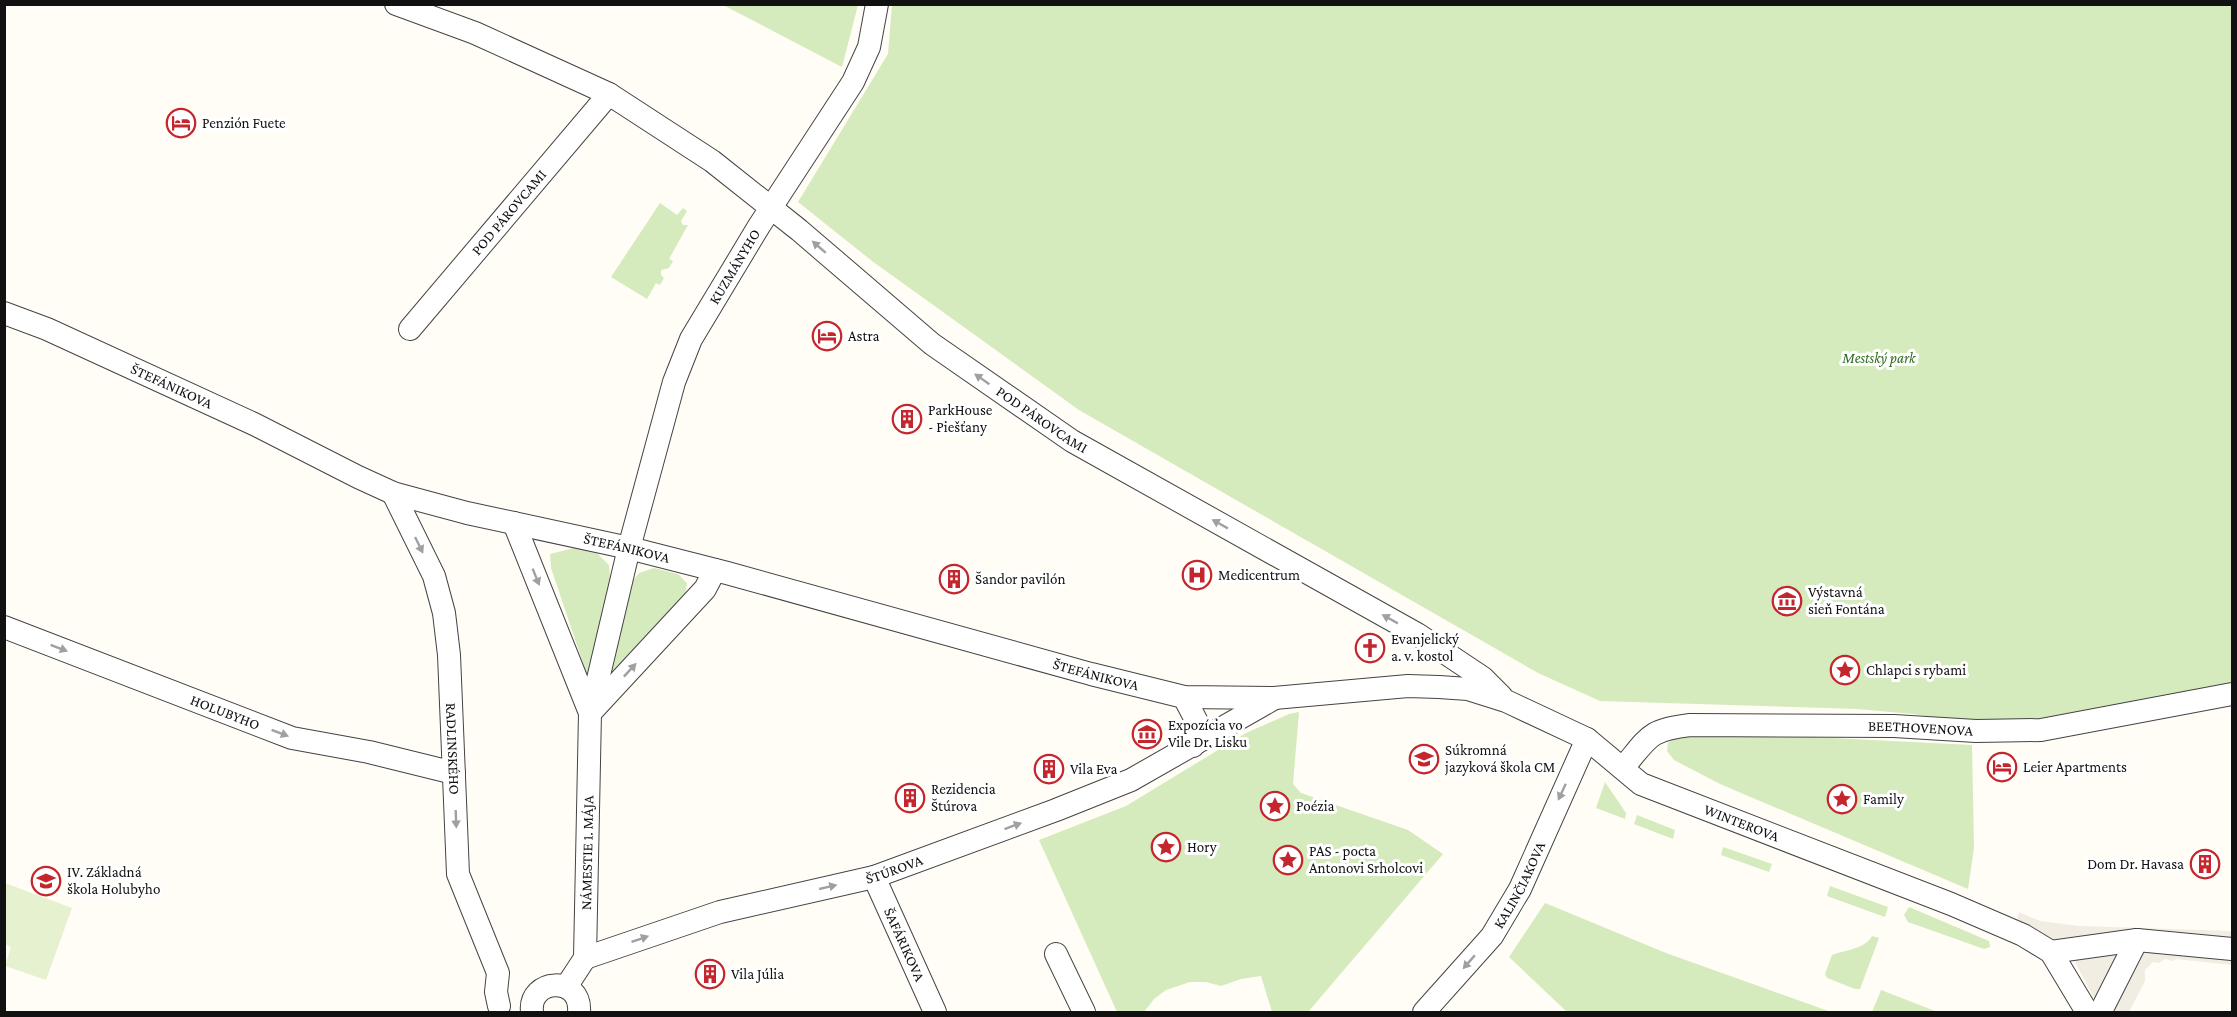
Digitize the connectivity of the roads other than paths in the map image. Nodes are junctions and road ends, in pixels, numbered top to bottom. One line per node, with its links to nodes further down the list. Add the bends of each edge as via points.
1 (396, 4): 3 (street, POD PÁROVCAMI, via 475,33)
2 (877, 4): 4 (street, KUZMÁNYHO, via 869,47 853,82)
3 (609, 94): 4 (street, POD PÁROVCAMI, via 712,160); 6 (street, POD PÁROVCAMI)
4 (770, 207): 9 (street, KUZMÁNYHO, via 692,339 674,382); 12 (street, POD PÁROVCAMI, one-way to 4, via 1072,441 932,344)
5 (4, 314): 7 (street, ŠTEFÁNIKOVA, via 66,337)
6 (410, 329)
7 (393, 493): 8 (street, ŠTEFÁNIKOVA); 22 (street, RADLINSKÉHO, one-way to 22, via 434,576 444,614)
8 (514, 523): 9 (street, ŠTEFÁNIKOVA); 18 (street, NÁMESTIE 1. MÁJA, one-way to 18)
9 (629, 548): 10 (street, ŠTEFÁNIKOVA); 18 (street, NÁMESTIE 1. MÁJA)
10 (715, 570): 15 (street, ŠTEFÁNIKOVA); 18 (street, one-way to 10, via 705,589)
11 (4, 627): 22 (street, HOLUBYHO, one-way to 22, via 292,738)
12 (1438, 647): 13 (street, via 1443,662); 17 (street, POD PÁROVCAMI, via 1483,678)
13 (1439, 687): 16 (street, WINTEROVA, via 1408,686); 17 (street, WINTEROVA, via 1468,689)
14 (2232, 694): 21 (street, BEETHOVENOVA, via 2041,730 1894,726 1663,728 1652,734)
15 (1184, 697): 16 (street, ŠTEFÁNIKOVA); 20 (street, via 1197,722)
16 (1274, 698): 20 (street, ŠTÚROVA)
17 (1506, 701): 19 (street, WINTEROVA)
18 (590, 713): 28 (street, NÁMESTIE 1. MÁJA)
19 (1587, 739): 21 (street, WINTEROVA); 36 (street, KALINČIAKOVA, one-way to 36, via 1520,889 1492,936)
20 (1194, 746): 23 (street, ŠTÚROVA, one-way to 20, via 1131,780)
21 (1623, 768): 25 (street, WINTEROVA, via 1641,784 1951,904 2023,935)
22 (454, 773): 30 (street, RADLINSKÉHO, one-way to 30, via 458,874 498,973)
23 (874, 877): 28 (street, ŠTÚROVA, one-way to 23, via 720,912); 34 (street, ŠAFÁRIKOVA)
24 (2137, 940): 25 (street); 26 (street); 31 (street, WINTEROVA)
25 (2051, 952): 31 (street, WINTEROVA)
26 (2225, 953)
27 (1056, 954): 35 (street)
28 (585, 958): 29 (street)
29 (566, 987): 32 (street, via 548,986 540,991); 33 (street, via 578,999)
30 (494, 1009): 32 (street)
31 (2084, 1009)
32 (532, 1010)
33 (579, 1012)
34 (935, 1012)
35 (1084, 1012)
36 (1426, 1012)

